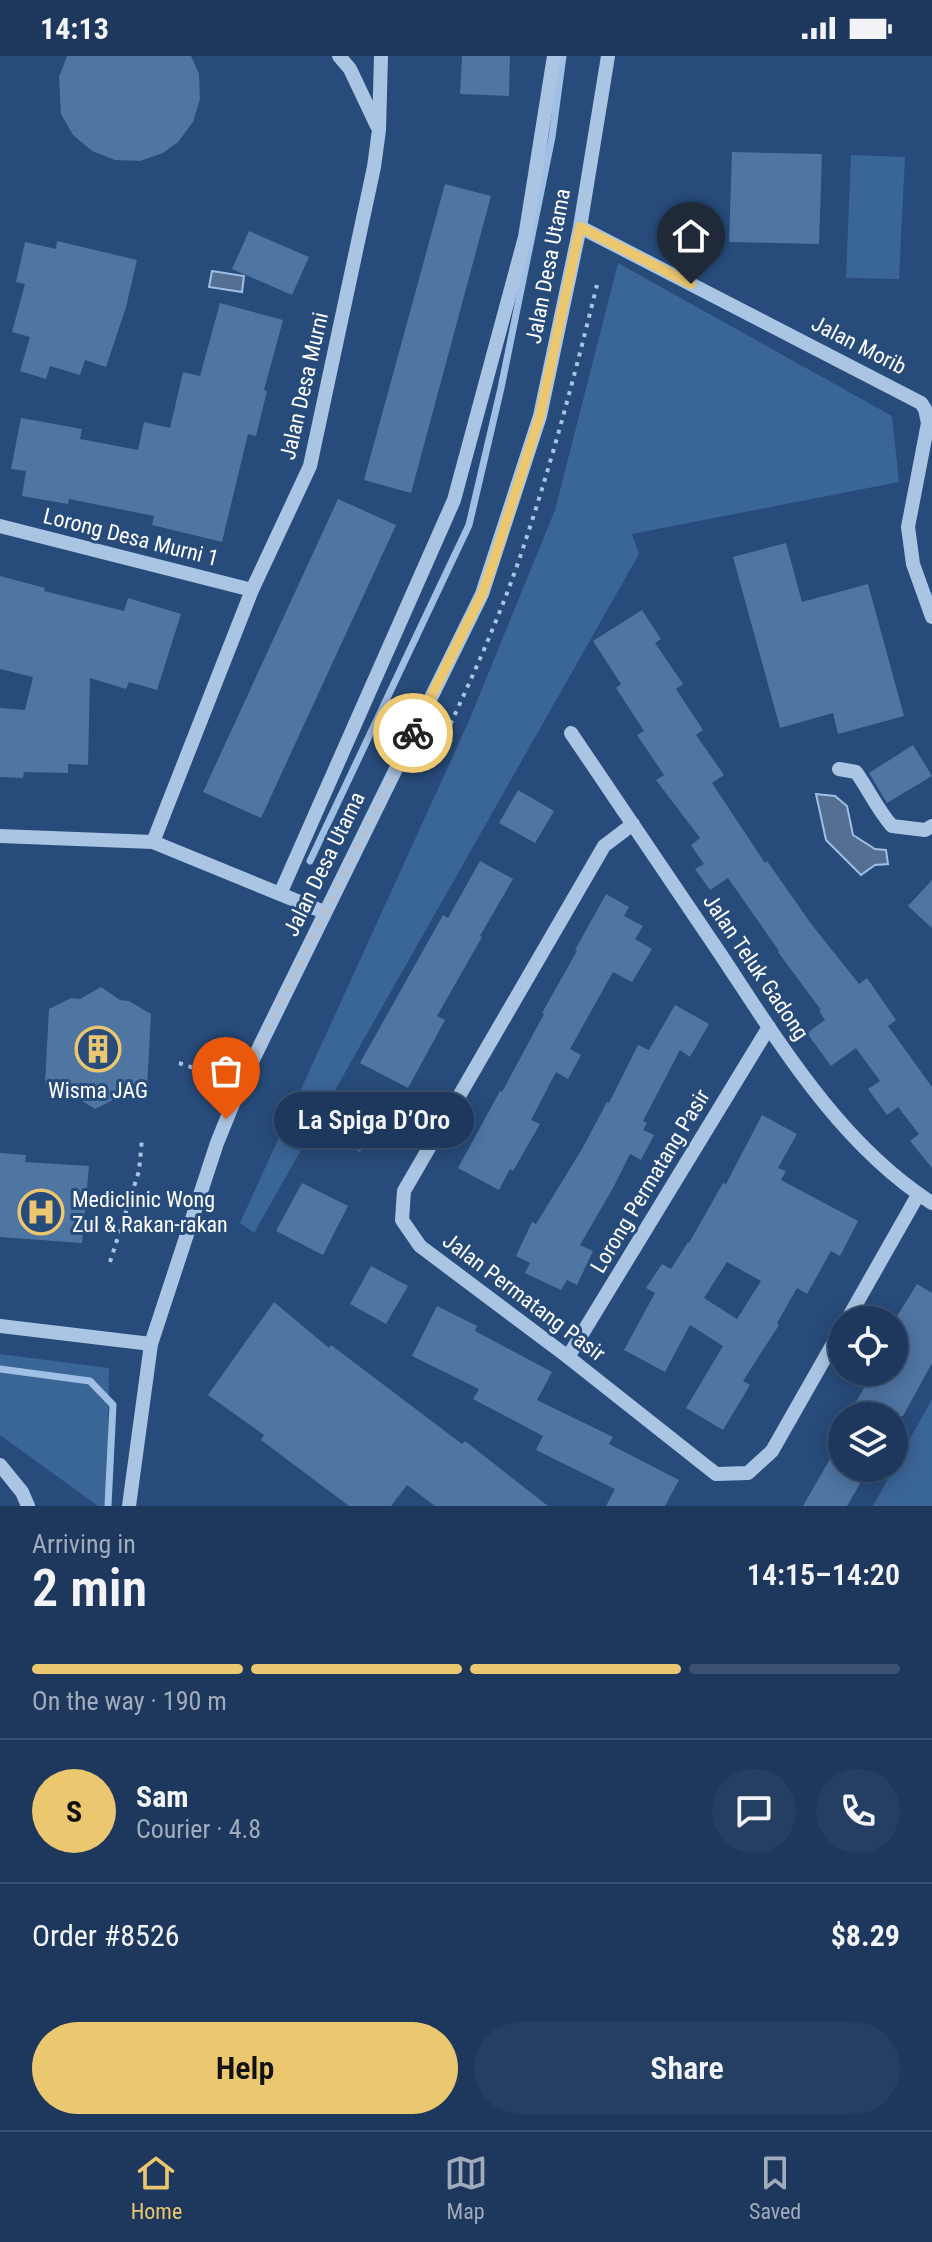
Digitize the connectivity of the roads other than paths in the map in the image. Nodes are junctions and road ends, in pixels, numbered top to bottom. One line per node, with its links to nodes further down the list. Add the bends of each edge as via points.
1 (339, 56): 5 (street)
2 (381, 56): 5 (street, Jalan Desa Murni)
3 (554, 56): 17 (street, Jalan Desa Utama, via 525,237 454,500)
4 (608, 56): 6 (street, Jalan Desa Utama)
5 (379, 130): 9 (street, Jalan Desa Murni, via 310,466)
6 (580, 227): 7 (street, Jalan Morib, via 914,398 925,409); 18 (street, Jalan Desa Utama, via 540,416 482,594)
7 (929, 435): 10 (street, Jalan Morib, via 908,527 913,564)
8 (0, 526): 9 (street, Lorong Desa Murni 1)
9 (252, 590): 16 (street, Jalan Desa Murni)
10 (932, 617)
11 (571, 733): 13 (street, Jalan Teluk Gadong)
12 (839, 769): 14 (street, via 856,772 892,826)
13 (633, 824): 19 (street, Jalan Teluk Gadong); 26 (street, Jalan Permatang Pasir, via 604,846 404,1191 402,1220 420,1246)
14 (932, 826)
15 (0, 836): 16 (street)
16 (153, 842): 17 (street)
17 (280, 894): 18 (street)
18 (324, 912): 24 (street, Jalan Desa Utama, via 217,1143)
19 (769, 1027): 20 (street, Jalan Teluk Gadong, via 845,1128); 26 (street, Lorong Permatang Pasir)
20 (918, 1195): 21 (street, Jalan Teluk Gadong); 22 (street)
21 (932, 1203)
22 (855, 1306)
23 (0, 1326): 24 (street)
24 (151, 1344): 29 (street, Jalan Desa Utama)
25 (828, 1353): 26 (street, Jalan Permatang Pasir, via 772,1451 748,1473 716,1474)
26 (568, 1357)
27 (0, 1465): 28 (street)
28 (28, 1506)
29 (129, 1506)

